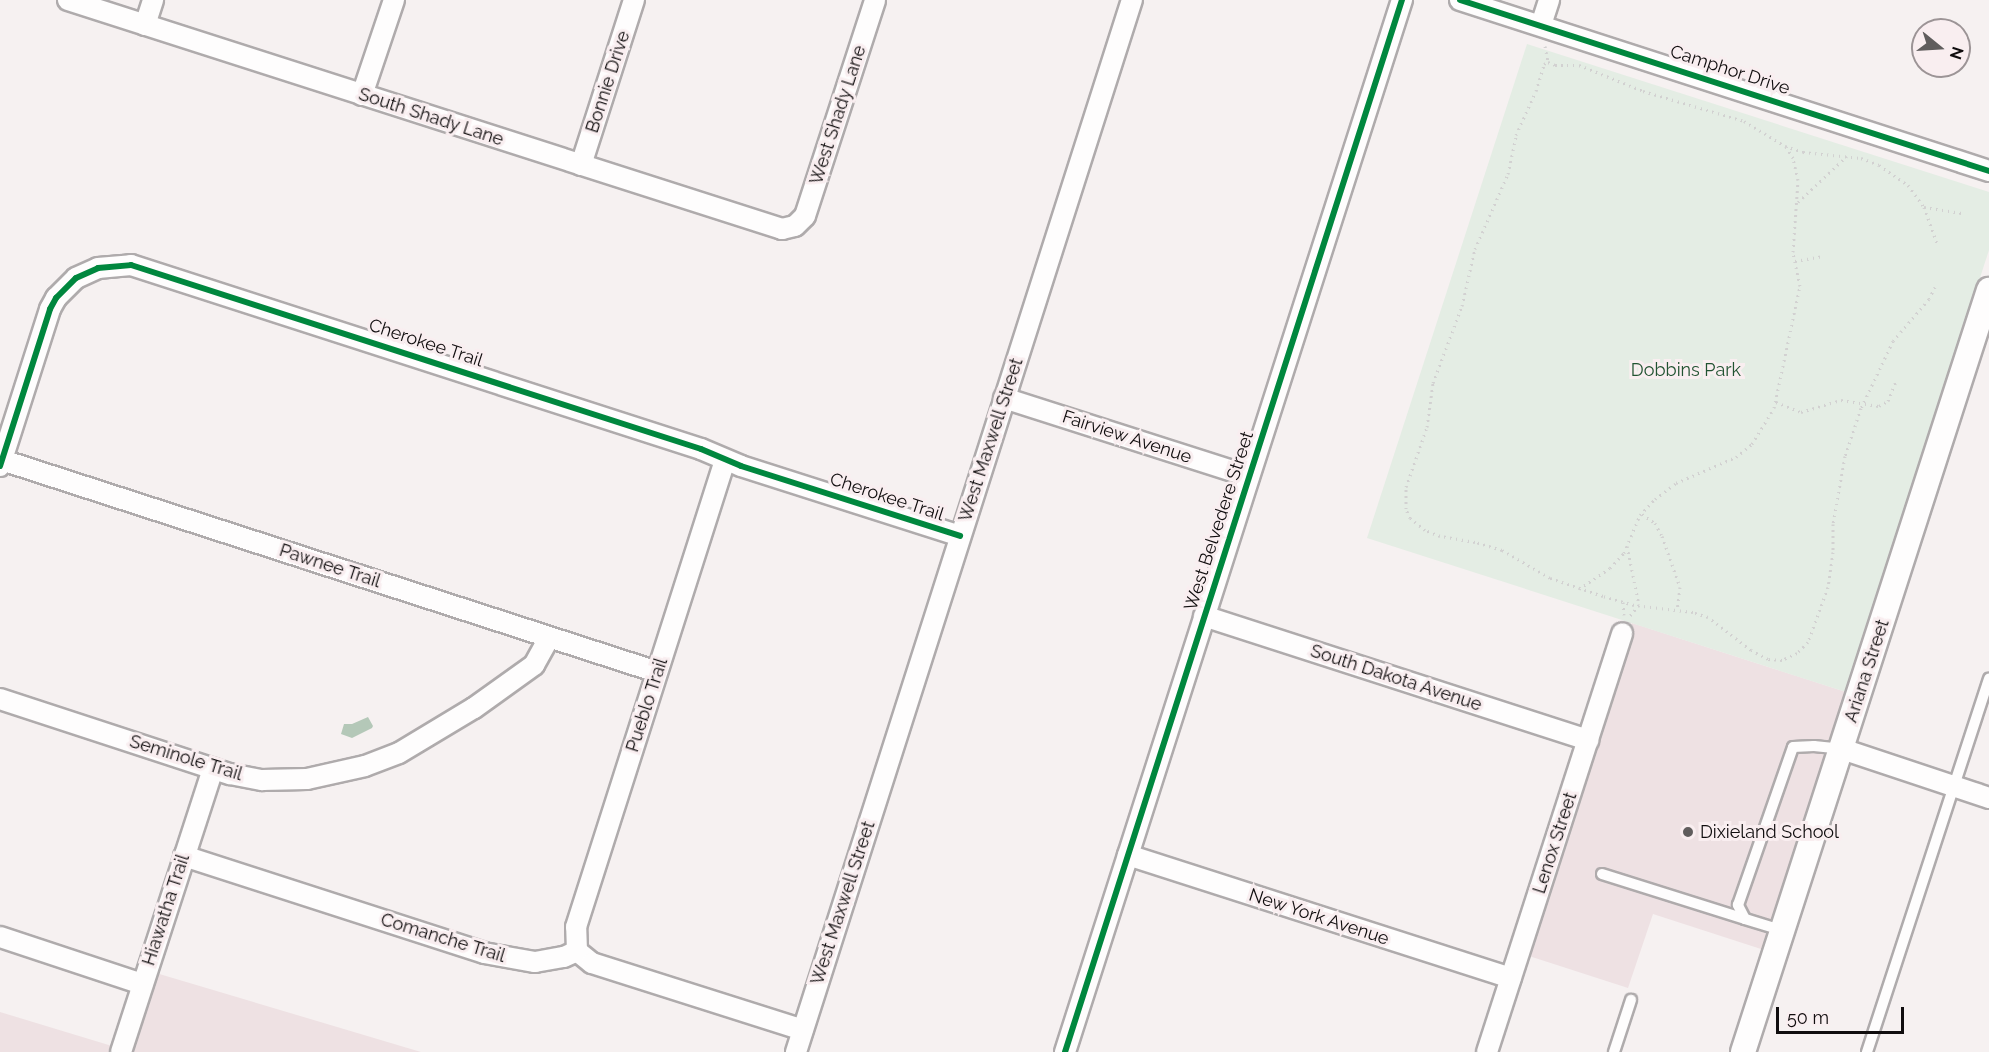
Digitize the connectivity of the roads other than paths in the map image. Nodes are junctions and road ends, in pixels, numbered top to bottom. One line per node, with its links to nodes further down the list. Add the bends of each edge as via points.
1 (68, 0): 10 (street, South Shady Lane)
2 (153, 0): 10 (street)
3 (394, 0): 12 (street)
4 (634, 0): 13 (street, Bonnie Drive)
5 (875, 0): 15 (street, West Shady Lane, via 807,210)
6 (1132, 0): 17 (street, West Maxwell Street)
7 (1402, 0): 20 (street, West Belvedere Street)
8 (1460, 0): 11 (street, Camphor Drive)
9 (1549, 0): 11 (street)
10 (145, 25): 12 (street, South Shady Lane)
11 (1541, 25): 14 (street, Camphor Drive)
12 (362, 95): 13 (street, South Shady Lane)
13 (581, 165): 15 (street, South Shady Lane, via 782,230)
14 (1989, 171)
15 (795, 226)
16 (1989, 290): 29 (street, Ariana Street)
17 (1004, 398): 20 (street, Fairview Avenue); 21 (street, West Maxwell Street)
18 (725, 460): 19 (street, Cherokee Trail, via 131,265 98,268 76,278 56,298); 21 (street, Cherokee Trail); 25 (street, Pueblo Trail)
19 (1, 463): 24 (street, Pawnee Trail)
20 (1249, 476): 22 (street, West Belvedere Street)
21 (960, 536): 43 (street, West Maxwell Street)
22 (1204, 616): 28 (street, South Dakota Avenue); 33 (street, West Belvedere Street)
23 (1622, 633): 28 (street, Lenox Street)
24 (549, 638): 25 (street, Pawnee Trail); 30 (street, Seminole Trail, via 534,665 474,708 391,756 365,766 291,780 262,780)
25 (657, 672): 39 (street, Pueblo Trail, via 576,927)
26 (1989, 678): 31 (lane)
27 (0, 699): 30 (street, Seminole Trail)
28 (1588, 740): 40 (street, Lenox Street)
29 (1842, 749): 31 (street); 36 (lane, via 1793,747 1738,905); 37 (street, Ariana Street)
30 (213, 769): 34 (street, Hiawatha Trail)
31 (1952, 786): 32 (street); 50 (lane)
32 (1989, 798)
33 (1128, 855): 40 (street, New York Avenue); 46 (street, West Belvedere Street)
34 (184, 856): 39 (street, Comanche Trail, via 484,953 535,962); 41 (street, Hiawatha Trail)
35 (1602, 874): 36 (lane)
36 (1745, 919): 37 (lane)
37 (1782, 930): 49 (street, Ariana Street)
38 (0, 937): 41 (street)
39 (577, 951): 43 (street, via 592,963)
40 (1511, 978): 47 (street, Lenox Street)
41 (141, 984): 44 (street, Hiawatha Trail)
42 (1631, 1000): 48 (lane)
43 (803, 1030): 45 (street, West Maxwell Street)
44 (121, 1052)
45 (796, 1052)
46 (1065, 1052)
47 (1487, 1052)
48 (1614, 1052)
49 (1743, 1052)
50 (1867, 1052)

